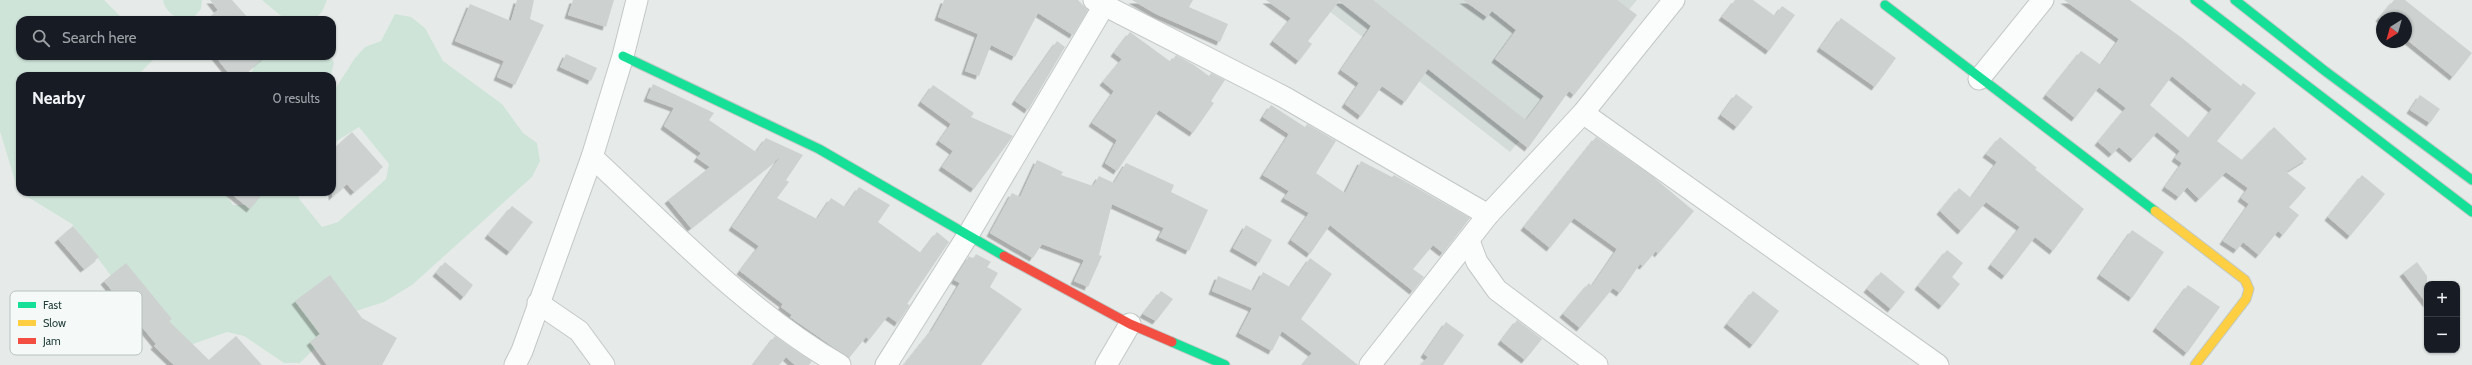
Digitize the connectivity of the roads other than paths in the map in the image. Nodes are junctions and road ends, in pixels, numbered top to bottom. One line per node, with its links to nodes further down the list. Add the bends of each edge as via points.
1 (637, 0): 8 (street)
2 (1674, 0): 10 (street)
3 (2043, 0): 9 (street)
4 (2195, 0): 13 (street)
5 (2235, 0): 12 (street, via 2325,71)
6 (1100, 2): 14 (street, via 1284,96); 15 (street)
7 (1885, 5): 9 (street)
8 (623, 56): 11 (street); 15 (street, via 820,149)
9 (1979, 79): 28 (street, via 2245,280 2248,289 2246,299)
10 (1583, 113): 14 (street); 27 (street)
11 (592, 156): 17 (street); 21 (street, via 696,254 770,318)
12 (2472, 180)
13 (2472, 212)
14 (1488, 215): 16 (street)
15 (968, 236): 18 (street); 22 (street)
16 (1469, 241): 25 (street); 26 (street, via 1477,262 1497,290)
17 (538, 302): 19 (street); 20 (street, via 579,332)
18 (1130, 324): 23 (street); 24 (street)
19 (515, 365)
20 (604, 365)
21 (840, 365)
22 (886, 365)
23 (1106, 365)
24 (1225, 365)
25 (1370, 365)
26 (1597, 365)
27 (1938, 365)
28 (2195, 365)

